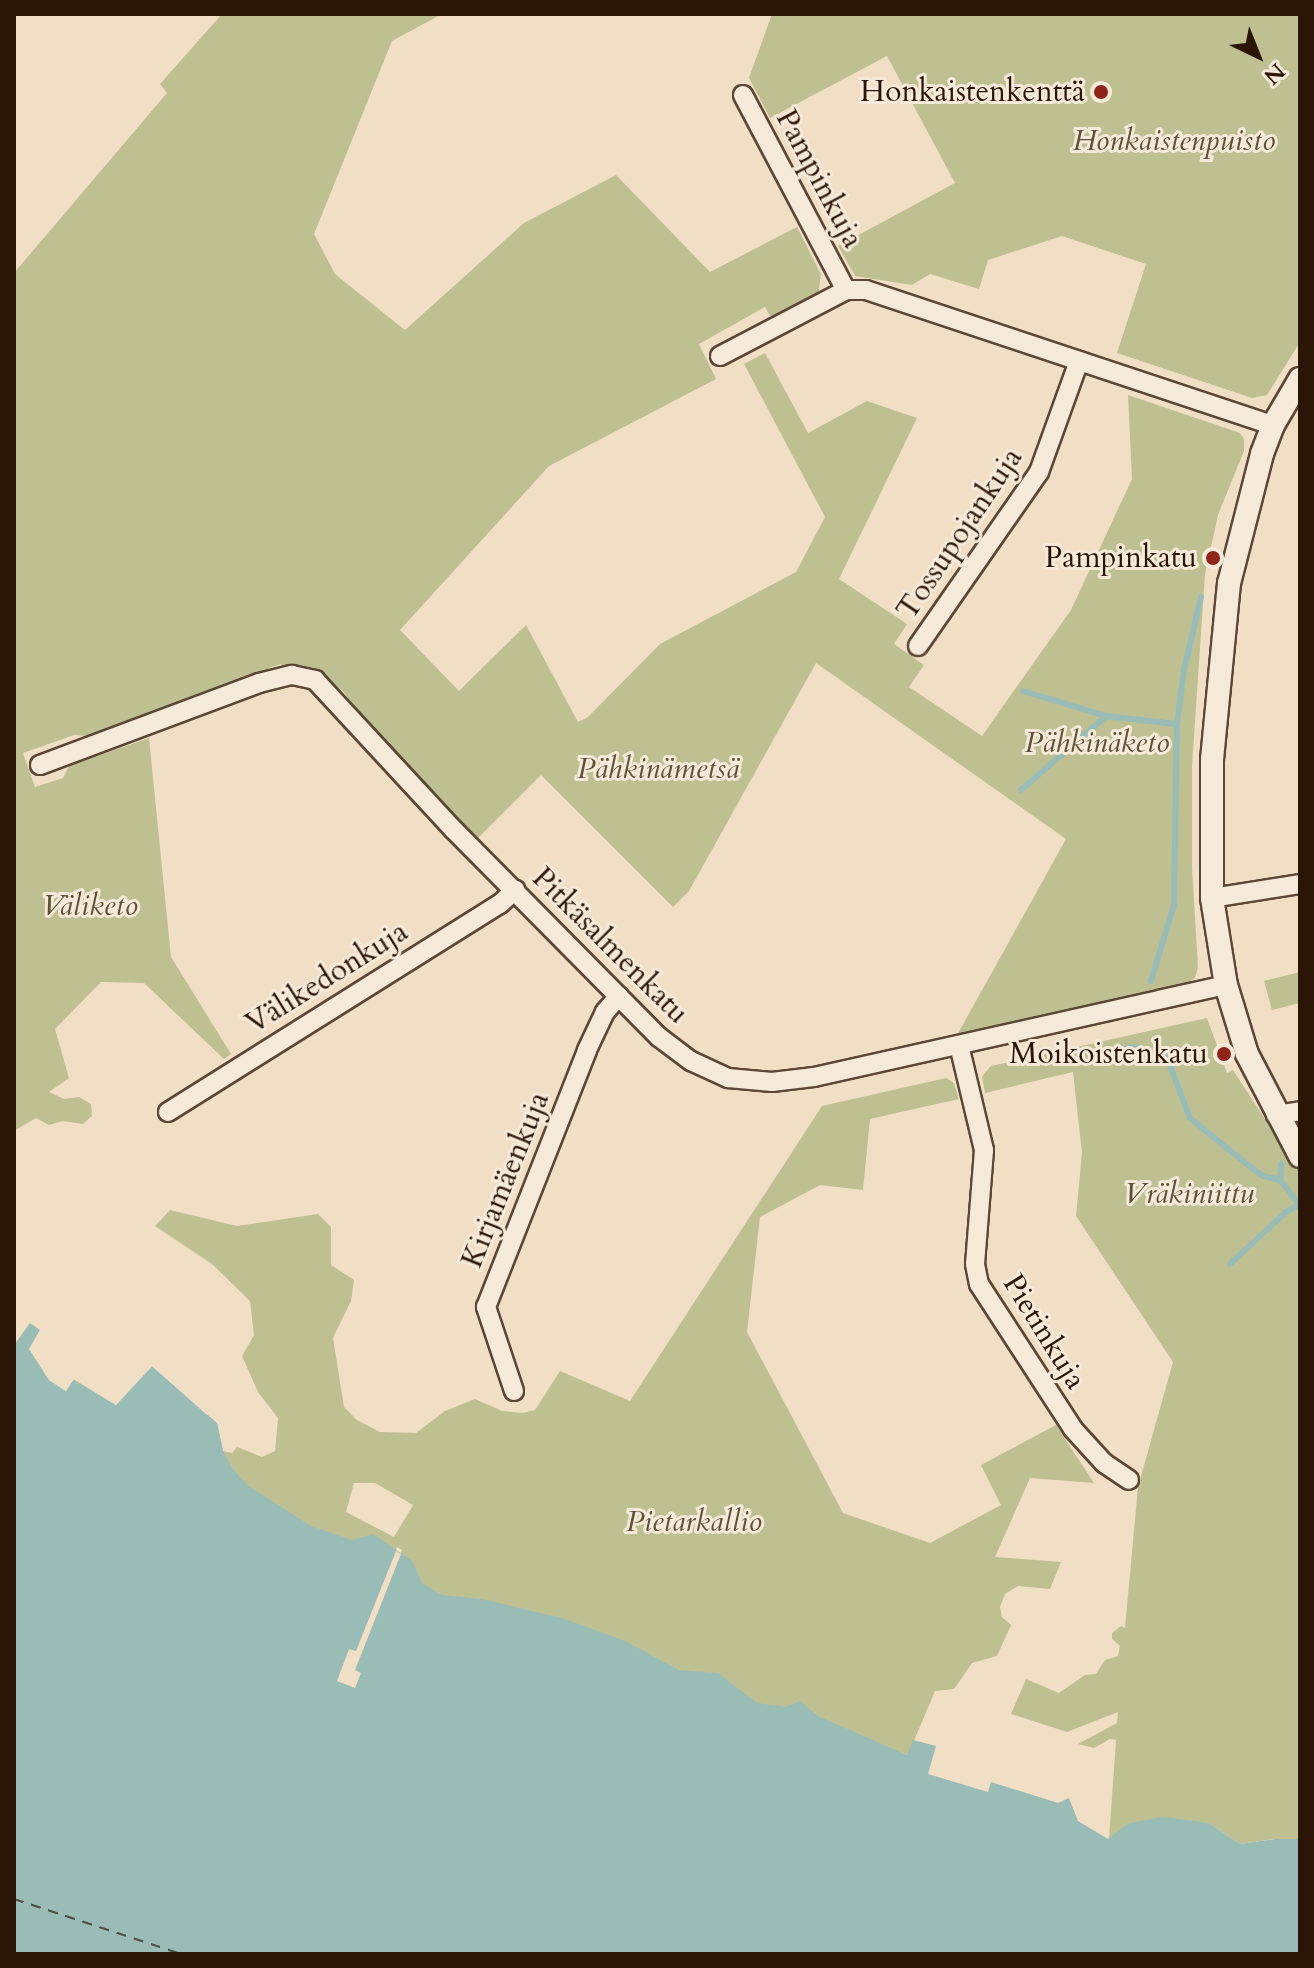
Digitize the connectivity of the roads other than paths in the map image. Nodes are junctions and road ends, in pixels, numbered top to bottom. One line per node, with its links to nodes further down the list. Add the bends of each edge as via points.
1 (743, 95): 2 (street, Pampinkuja)
2 (846, 290): 3 (street); 4 (street, via 866,290)
3 (720, 356)
4 (1079, 361): 6 (street); 7 (street, Tossupojankuja, via 1039,472)
5 (1300, 379): 6 (street)
6 (1273, 425): 11 (street, via 1250,491 1229,583 1212,759)
7 (918, 646)
8 (40, 765): 10 (street, Pitkäsalmenkatu, via 259,683 306,675)
9 (1300, 884): 11 (street)
10 (515, 890): 13 (street, Pitkäsalmenkatu); 16 (street, Välikedonkuja)
11 (1212, 898): 12 (street)
12 (1226, 985): 14 (street, Pitkäsalmenkatu); 17 (street, via 1247,1054)
13 (619, 996): 14 (street, Pitkäsalmenkatu, via 674,1050 728,1078 787,1082); 19 (street, Kirjamäenkuja, via 587,1050 486,1307)
14 (959, 1045): 20 (street, Pietinkuja, via 984,1150 975,1264 979,1284 1073,1429 1104,1463)
15 (1300, 1111): 17 (street)
16 (168, 1112)
17 (1276, 1115): 18 (street)
18 (1300, 1156)
19 (514, 1391)
20 (1129, 1480)

